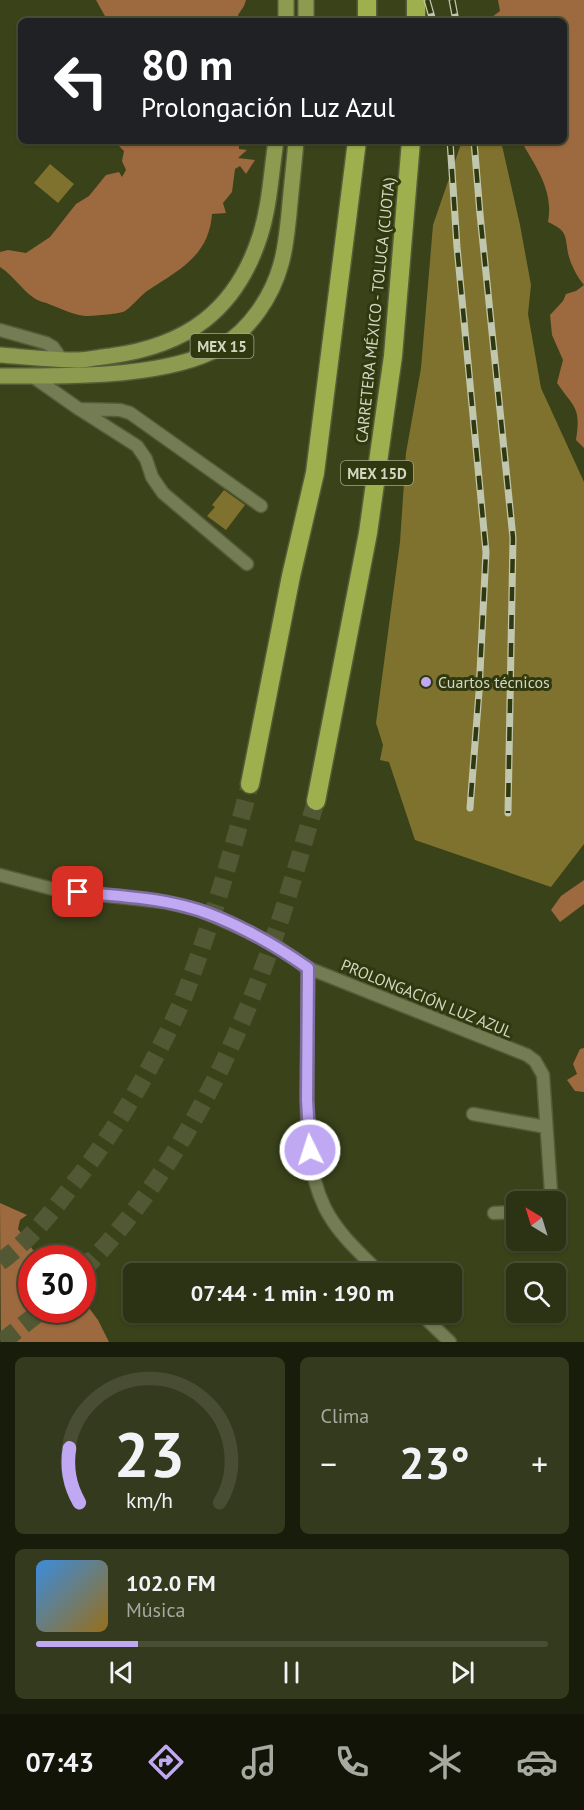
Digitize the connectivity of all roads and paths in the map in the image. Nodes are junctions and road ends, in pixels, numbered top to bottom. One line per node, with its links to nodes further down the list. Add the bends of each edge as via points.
1 (286, 0): 5 (main road)
2 (306, 0): 6 (main road)
3 (367, 0): 7 (highway)
4 (416, 0): 8 (highway)
5 (286, 18)
6 (306, 18)
7 (367, 18)
8 (416, 18)
9 (276, 144): 15 (main road, MEX 15, via 260,237 226,301 205,321 172,341 133,353)
10 (296, 144): 17 (main road, MEX 15, via 280,266 267,298 242,331 218,348 167,365 113,374)
11 (357, 144): 21 (highway, MEX 15D, via 315,473)
12 (411, 144): 22 (highway, CARRETERA MÉXICO - TOLUCA (CUOTA) / MEX 15D, via 393,356 370,522)
13 (0, 330): 15 (street, via 46,342)
14 (0, 356): 15 (main road, MEX 15)
15 (62, 360)
16 (0, 376): 17 (main road, MEX 15)
17 (32, 376): 18 (street)
18 (79, 410): 19 (street, via 130,413); 20 (street, via 137,446 163,493)
19 (261, 506)
20 (247, 564)
21 (250, 784)
22 (316, 801)
23 (0, 875): 24 (street, PROLONGACIÓN LUZ AZUL, via 57,890 164,902 199,910 267,941)
24 (308, 968): 26 (street, PROLONGACIÓN LUZ AZUL, via 536,1061 543,1075); 30 (street, via 311,1167 316,1187 338,1228)
25 (473, 1114): 26 (street)
26 (546, 1127): 27 (street, PROLONGACIÓN LUZ AZUL)
27 (551, 1191)
28 (506, 1212): 29 (street)
29 (494, 1213)
30 (371, 1263)
31 (430, 1323): 32 (street)
32 (450, 1342)

